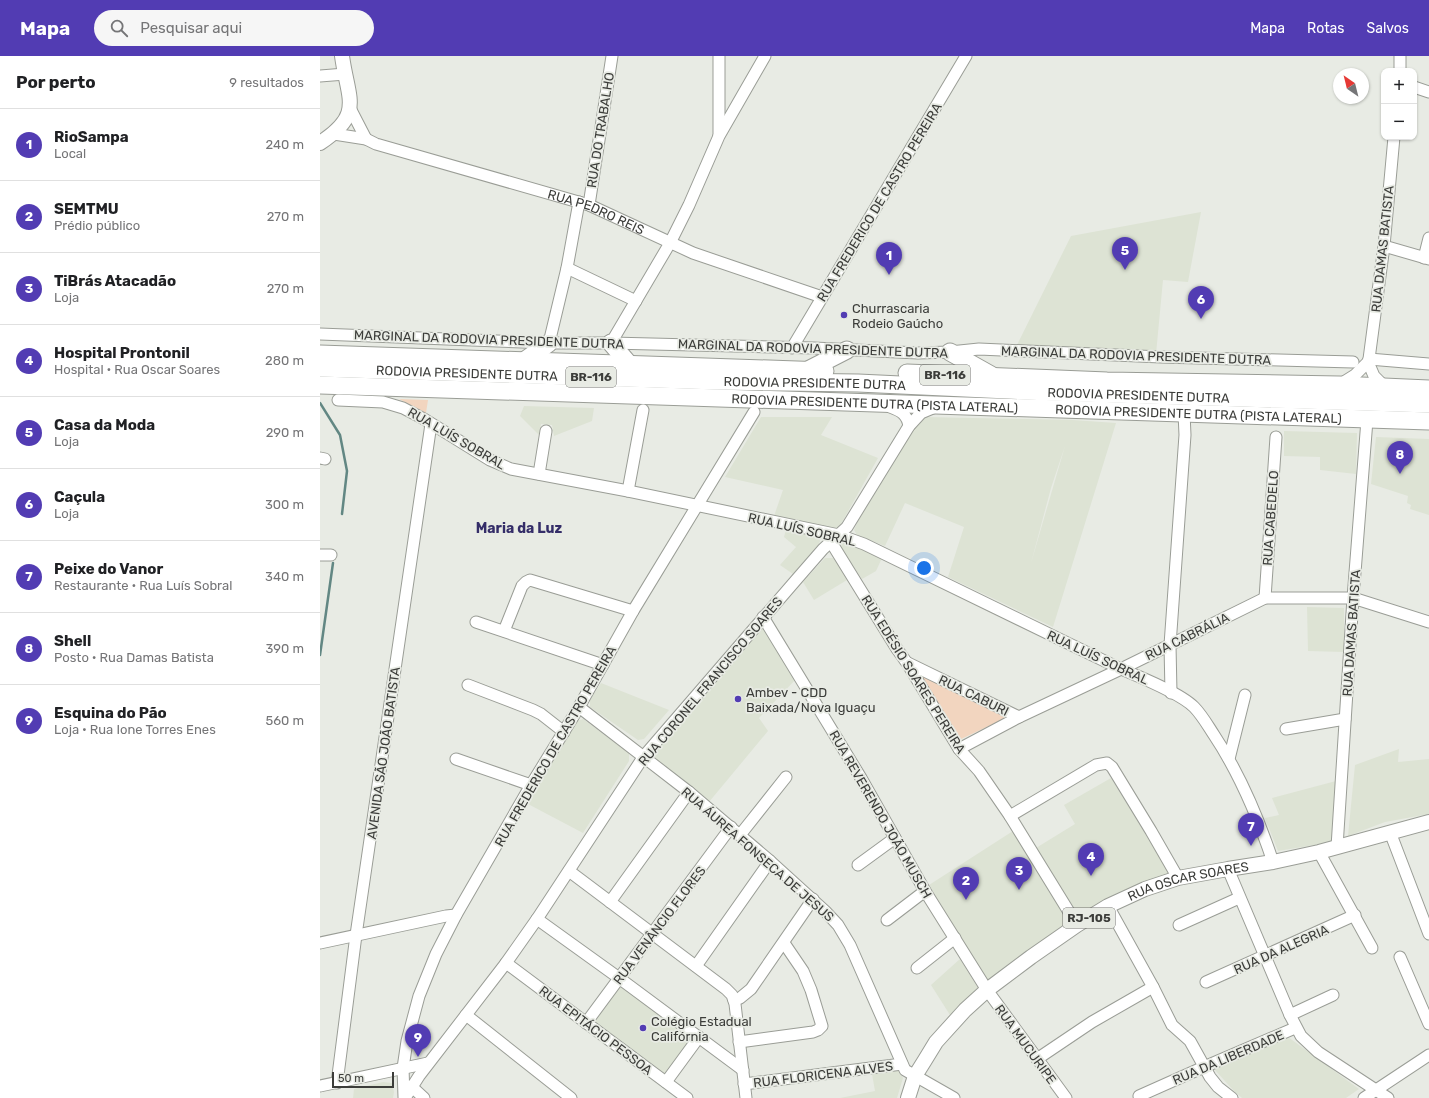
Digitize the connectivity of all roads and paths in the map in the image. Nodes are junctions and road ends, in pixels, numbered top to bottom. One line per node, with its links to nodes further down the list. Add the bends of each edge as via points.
1 (342, 56): 8 (main road)
2 (612, 56): 18 (street, RUA DO TRABALHO)
3 (719, 56): 14 (street)
4 (765, 56): 14 (street)
5 (966, 56): 24 (street, RUA FREDERICO DE CASTRO PEREIRA)
6 (1400, 56): 7 (street)
7 (1400, 68)
8 (345, 74): 9 (street); 12 (main road)
9 (320, 76)
10 (1417, 88): 11 (street)
11 (1429, 92)
12 (350, 108): 13 (main road, via 344,123); 15 (street)
13 (334, 134): 15 (street, RUA PEDRO REIS); 17 (main road)
14 (720, 136): 20 (street)
15 (366, 139): 18 (street, RUA PEDRO REIS)
16 (1394, 140): 21 (street, RUA DAMAS BATISTA)
17 (320, 143)
18 (584, 204): 20 (street, RUA PEDRO REIS); 23 (street, RUA DO TRABALHO)
19 (1429, 238): 22 (street)
20 (670, 243): 24 (street, RUA PEDRO REIS); 25 (street)
21 (1384, 246): 22 (street); 32 (street, RUA DAMAS BATISTA)
22 (1426, 259)
23 (567, 268): 25 (street); 27 (street, RUA DO TRABALHO)
24 (822, 297): 29 (street, RUA FREDERICO DE CASTRO PEREIRA)
25 (636, 301): 28 (street)
26 (320, 334): 27 (street, MARGINAL DA RODOVIA PRESIDENTE DUTRA)
27 (549, 343): 28 (street, MARGINAL DA RODOVIA PRESIDENTE DUTRA); 33 (highway)
28 (611, 343): 29 (street, MARGINAL DA RODOVIA PRESIDENTE DUTRA); 36 (highway)
29 (792, 348): 30 (street, MARGINAL DA RODOVIA PRESIDENTE DUTRA)
30 (847, 350): 31 (street, MARGINAL DA RODOVIA PRESIDENTE DUTRA); 38 (highway)
31 (950, 352): 34 (street, MARGINAL DA RODOVIA PRESIDENTE DUTRA, via 979,349); 39 (highway)
32 (1369, 360): 37 (street); 40 (street, via 1355,375); 42 (street, via 1374,376)
33 (524, 361): 35 (highway, RODOVIA PRESIDENTE DUTRA / BR-116); 36 (highway, RODOVIA PRESIDENTE DUTRA / BR-116)
34 (1353, 362)
35 (321, 364): 46 (highway, RODOVIA PRESIDENTE DUTRA / BR-116, via 717,381 858,383 1048,392)
36 (629, 364): 38 (highway, RODOVIA PRESIDENTE DUTRA / BR-116)
37 (1429, 364)
38 (806, 370): 39 (highway, RODOVIA PRESIDENTE DUTRA / BR-116)
39 (993, 376): 40 (highway, RODOVIA PRESIDENTE DUTRA / BR-116, via 1107,381)
40 (1339, 385): 42 (highway, RODOVIA PRESIDENTE DUTRA / BR-116)
41 (322, 386): 45 (highway, RODOVIA PRESIDENTE DUTRA (PISTA LATERAL) / BR-116)
42 (1386, 388): 43 (highway, RODOVIA PRESIDENTE DUTRA / BR-116)
43 (1429, 389)
44 (338, 400): 53 (street, RUA LUÍS SOBRAL, via 391,404 411,411)
45 (876, 403): 47 (highway, RODOVIA PRESIDENTE DUTRA (PISTA LATERAL) / BR-116); 54 (street, via 902,412)
46 (1429, 404)
47 (939, 405): 50 (highway, RODOVIA PRESIDENTE DUTRA (PISTA LATERAL) / BR-116); 54 (street, RUA CORONEL FRANCISCO SOARES, via 921,413)
48 (642, 410): 58 (street)
49 (754, 412): 59 (street, RUA FREDERICO DE CASTRO PEREIRA)
50 (1184, 413): 51 (highway, RODOVIA PRESIDENTE DUTRA (PISTA LATERAL) / BR-116); 68 (street, via 1186,435)
51 (1367, 420): 52 (highway, RODOVIA PRESIDENTE DUTRA (PISTA LATERAL) / BR-116); 62 (street, RUA DAMAS BATISTA)
52 (1429, 422)
53 (432, 424): 57 (street, RUA LUÍS SOBRAL, via 498,464); 114 (street, AVENIDA SÃO JOÃO BATISTA)
54 (909, 426): 60 (street, RUA CORONEL FRANCISCO SOARES, via 851,522)
55 (546, 431): 57 (street)
56 (1276, 437): 61 (street, RUA CABEDELO)
57 (539, 474): 58 (street, RUA LUÍS SOBRAL)
58 (628, 491): 59 (street, RUA LUÍS SOBRAL)
59 (697, 506): 60 (street, RUA LUÍS SOBRAL); 63 (street, RUA FREDERICO DE CASTRO PEREIRA)
60 (835, 538): 64 (street, RUA CORONEL FRANCISCO SOARES); 69 (street, RUA EDÉSIO SOARES PEREIRA); 71 (street, RUA LUÍS SOBRAL, via 864,544)
61 (1265, 598): 62 (street, RUA CABRÁLIA); 68 (street, RUA CABRÁLIA)
62 (1353, 598): 66 (street, RUA CABRÁLIA); 77 (street, RUA DAMAS BATISTA)
63 (633, 611): 67 (street, via 530,580 522,586); 70 (street, RUA FREDERICO DE CASTRO PEREIRA)
64 (763, 617): 81 (street, RUA CORONEL FRANCISCO SOARES); 92 (street, RUA REVERENDO JOÃO MUSCH)
65 (476, 622): 67 (street)
66 (1429, 622)
67 (504, 631): 70 (street)
68 (1170, 644): 71 (street, RUA CABRÁLIA); 73 (street)
69 (907, 663): 76 (street, RUA CABURI); 80 (street, RUA EDÉSIO SOARES PEREIRA)
70 (603, 665): 75 (street, RUA FREDERICO DE CASTRO PEREIRA)
71 (1121, 669): 73 (street, RUA LUÍS SOBRAL); 76 (street, RUA CABRÁLIA)
72 (468, 685): 79 (street, via 533,710)
73 (1171, 692): 82 (street, RUA LUÍS SOBRAL, via 1194,707)
74 (1245, 695): 82 (street)
75 (579, 707): 79 (street, RUA FREDERICO DE CASTRO PEREIRA); 81 (street, RUA ÁUREA FONSECA DE JESUS)
76 (1019, 717): 80 (street, RUA CABRÁLIA)
77 (1346, 719): 78 (street); 93 (street, RUA DAMAS BATISTA)
78 (1286, 729)
79 (564, 732): 85 (street, RUA FREDERICO DE CASTRO PEREIRA)
80 (959, 749): 87 (street, RUA EDÉSIO SOARES PEREIRA, via 983,776)
81 (644, 756): 86 (street, RUA ÁUREA FONSECA DE JESUS); 99 (street, RUA CORONEL FRANCISCO SOARES)
82 (1229, 759): 96 (street, RUA LUÍS SOBRAL, via 1259,820)
83 (456, 760): 85 (street)
84 (786, 777): 91 (street)
85 (531, 785): 106 (street, RUA FREDERICO DE CASTRO PEREIRA)
86 (689, 792): 89 (street, RUA ÁUREA FONSECA DE JESUS); 104 (street)
87 (1010, 816): 100 (street, via 1096,765 1109,764); 110 (street, RUA EDÉSIO SOARES PEREIRA)
88 (1429, 822): 90 (main road, RUA OSCAR SOARES / RJ-105)
89 (731, 827): 91 (street, RUA ÁUREA FONSECA DE JESUS); 112 (street, RUA VENÂNCIO FLORES)
90 (1390, 832): 93 (main road, RUA OSCAR SOARES / RJ-105); 113 (street)
91 (740, 835): 95 (street, RUA ÁUREA FONSECA DE JESUS)
92 (895, 838): 97 (street); 101 (street, RUA REVERENDO JOÃO MUSCH)
93 (1337, 847): 94 (main road, RUA OSCAR SOARES / RJ-105)
94 (1319, 852): 96 (main road, RUA OSCAR SOARES / RJ-105); 107 (street)
95 (770, 861): 103 (street, RUA ÁUREA FONSECA DE JESUS); 122 (street)
96 (1274, 862): 98 (main road, RUA OSCAR SOARES / RJ-105)
97 (858, 865)
98 (1228, 869): 100 (main road, RUA OSCAR SOARES / RJ-105); 102 (street)
99 (569, 871): 104 (street); 108 (street, RUA CORONEL FRANCISCO SOARES)
100 (1178, 878): 105 (main road, RUA OSCAR SOARES / RJ-105)
101 (926, 891): 109 (street); 115 (street, RUA REVERENDO JOÃO MUSCH)
102 (1239, 898): 111 (street); 119 (street)
103 (813, 899): 117 (street); 140 (street, RUA ÁUREA FONSECA DE JESUS, via 838,925 850,945)
104 (610, 902): 112 (street)
105 (1108, 906): 110 (main road, RUA OSCAR SOARES / RJ-105); 126 (street)
106 (456, 915): 114 (street); 142 (street, RUA FREDERICO DE CASTRO PEREIRA, via 433,960 419,996 406,1041)
107 (1355, 916): 118 (street); 119 (street, RUA DA ALEGRIA)
108 (536, 919): 121 (street, RUA CORONEL FRANCISCO SOARES); 124 (street)
109 (887, 920)
110 (1077, 925): 127 (main road, RUA OSCAR SOARES / RJ-105)
111 (1179, 925)
112 (652, 934): 122 (street); 124 (street, RUA VENÂNCIO FLORES)
113 (1429, 934)
114 (356, 936): 116 (street); 145 (street, AVENIDA SÃO JOÃO BATISTA)
115 (955, 938): 123 (street); 127 (street, RUA REVERENDO JOÃO MUSCH)
116 (320, 943)
117 (784, 943): 129 (street, via 751,989); 136 (street, via 802,971 822,1026 813,1032)
118 (1372, 948)
119 (1265, 956): 125 (street, RUA DA ALEGRIA); 131 (street)
120 (1400, 957): 133 (street)
121 (506, 963): 130 (street, RUA CORONEL FRANCISCO SOARES); 132 (street, RUA EPITÁCIO PESSOA)
122 (696, 966): 129 (street, via 726,989)
123 (917, 968)
124 (619, 978): 132 (street, RUA VENÂNCIO FLORES); 135 (street)
125 (1206, 982)
126 (1153, 987): 138 (street, via 1092,1022); 141 (street, via 1169,1021 1187,1037)
127 (987, 990): 138 (street, RUA MUCURIPE); 144 (main road, RUA OSCAR SOARES / RJ-105, via 936,1042)
128 (1333, 995): 131 (street)
129 (734, 1000): 136 (street)
130 (466, 1015): 139 (street, RUA CORONEL FRANCISCO SOARES); 155 (street)
131 (1290, 1016): 134 (street)
132 (586, 1023): 146 (street, RUA EPITÁCIO PESSOA)
133 (1429, 1024)
134 (1296, 1028): 141 (street, RUA DA LIBERDADE); 150 (street, via 1318,1052)
135 (699, 1037): 143 (street); 146 (street)
136 (739, 1042): 143 (street)
137 (1429, 1055): 150 (street)
138 (1037, 1059): 160 (street, RUA MUCURIPE)
139 (428, 1063): 142 (street); 149 (street, RUA CORONEL FRANCISCO SOARES)
140 (902, 1064): 144 (street, RUA ÁUREA FONSECA DE JESUS, via 905,1070); 147 (street, RUA FLORICENA ALVES)
141 (1204, 1067): 151 (street, RUA DA LIBERDADE); 152 (street)
142 (403, 1068): 145 (street); 153 (street, RUA FREDERICO DE CASTRO PEREIRA)
143 (742, 1070): 147 (street)
144 (915, 1076): 158 (main road, RUA OSCAR SOARES / RJ-105); 159 (street, RUA ÁUREA FONSECA DE JESUS)
145 (337, 1082): 148 (street)
146 (666, 1082): 156 (street, RUA EPITÁCIO PESSOA)
147 (744, 1084): 157 (street)
148 (320, 1086)
149 (411, 1086): 153 (street, RUA CORONEL FRANCISCO SOARES); 154 (street)
150 (1376, 1090): 161 (street); 162 (street)
151 (1139, 1096)
152 (1226, 1096)
153 (404, 1098)
154 (424, 1098)
155 (571, 1098)
156 (687, 1098)
157 (746, 1098)
158 (908, 1098)
159 (954, 1098)
160 (1066, 1098)
161 (1364, 1098)
162 (1388, 1098)

